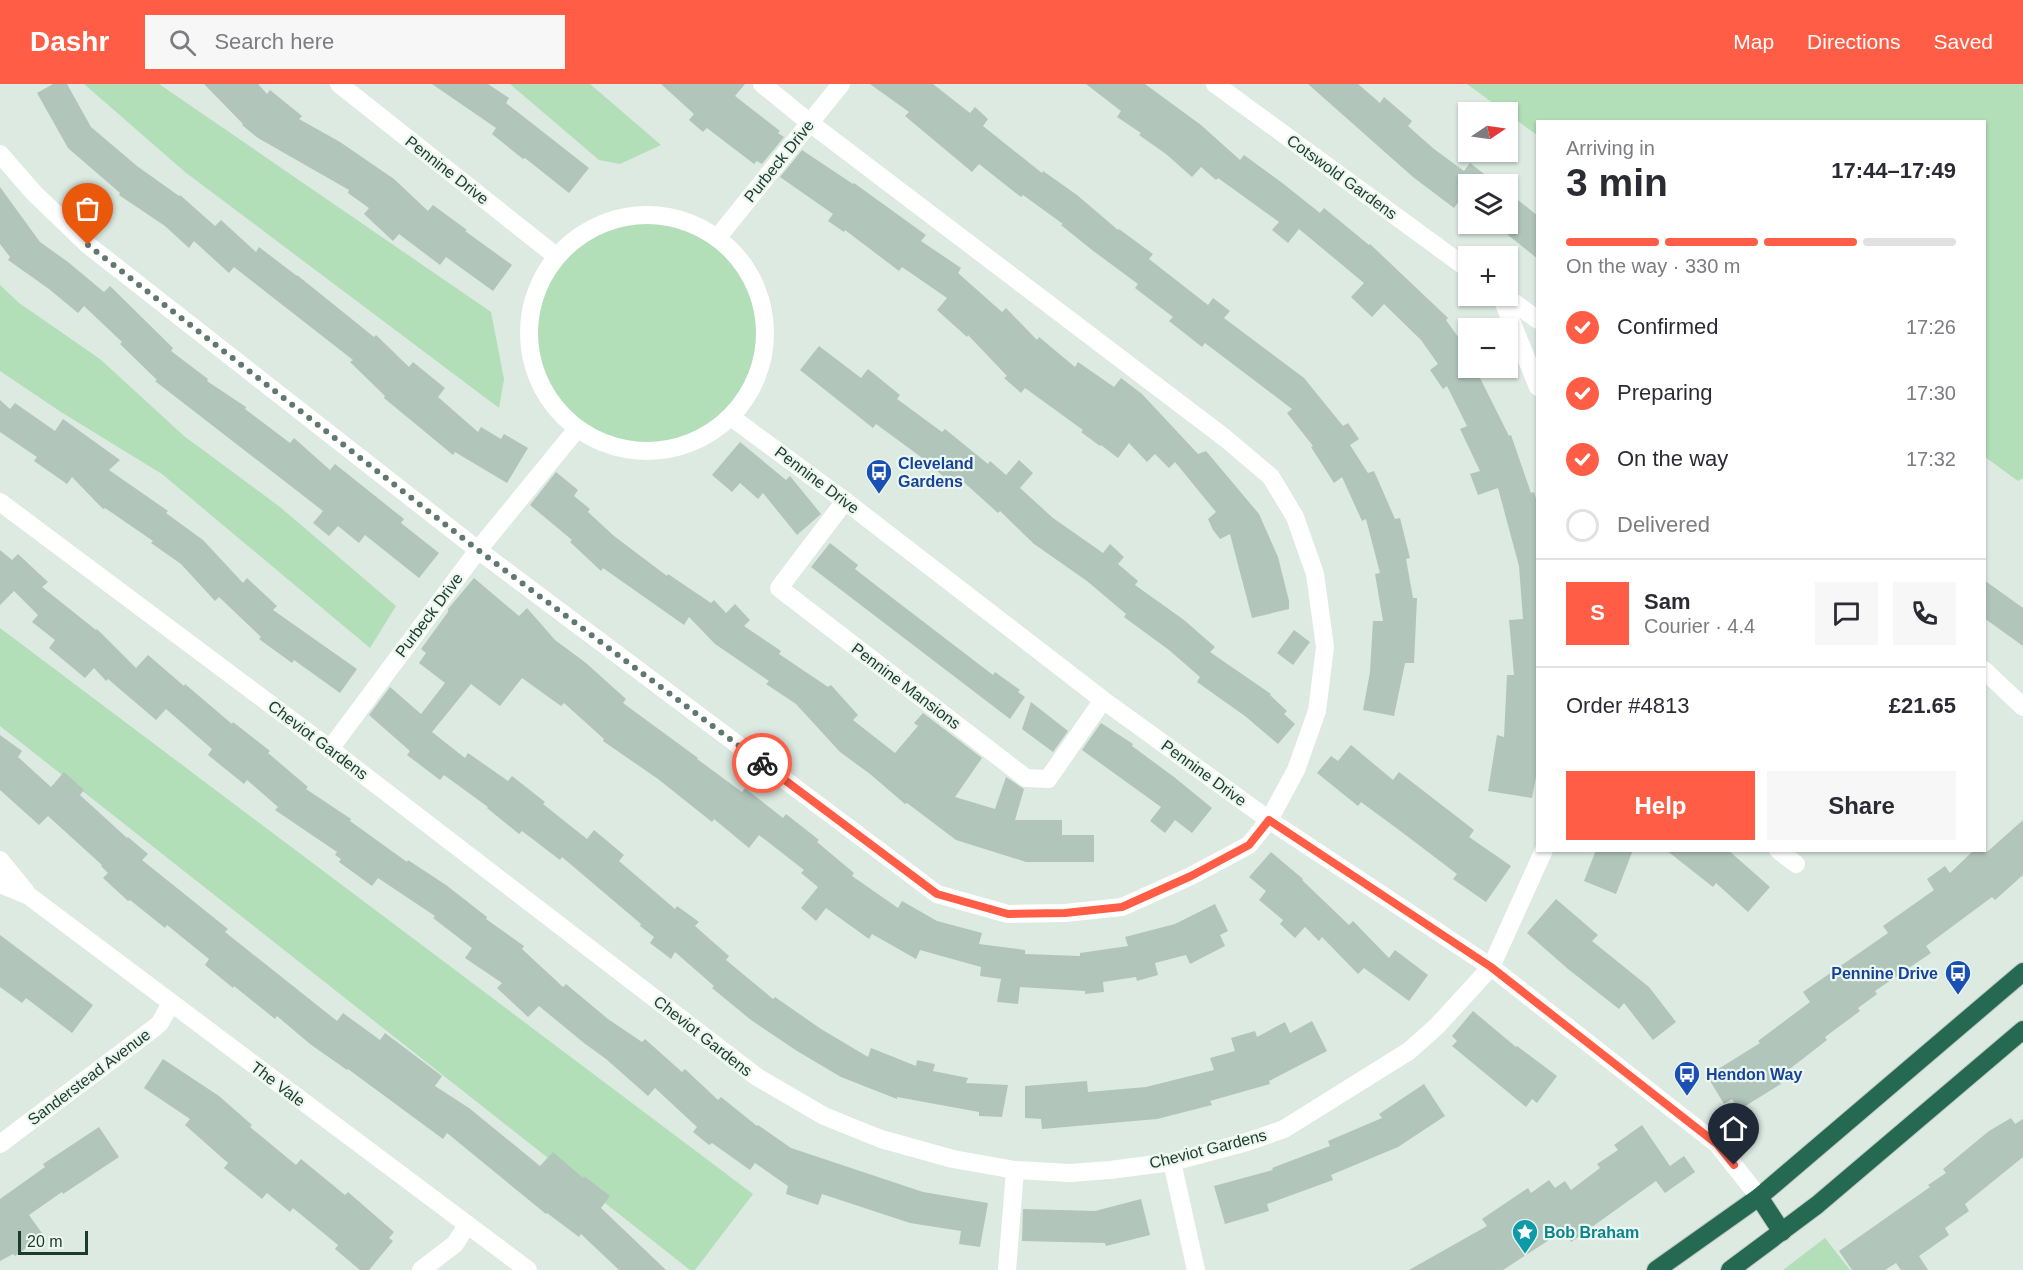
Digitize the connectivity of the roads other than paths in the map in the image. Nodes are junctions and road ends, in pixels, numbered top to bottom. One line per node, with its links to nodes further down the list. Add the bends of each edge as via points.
1 (339, 84): 8 (street, Pennine Drive)
2 (762, 84): 5 (street)
3 (841, 84): 5 (street, Purbeck Drive)
4 (1215, 84): 9 (street, Cotswold Gardens)
5 (810, 123): 7 (street, Purbeck Drive); 23 (street, via 1271,477 1295,517 1315,574 1325,647 1317,711 1296,770)
6 (0, 154): 18 (street, via 34,194 88,245)
7 (718, 237): 8 (street, via 668,215 629,215 589,228); 14 (street, via 745,266 763,307 763,357 753,387)
8 (556, 256): 15 (street, via 532,302 528,343 537,378 559,413)
9 (1458, 262)
10 (1507, 306): 13 (street)
11 (1518, 306): 12 (street)
12 (1536, 319)
13 (1536, 382)
14 (731, 417): 15 (street, via 700,439 653,452 612,447); 16 (street, Pennine Drive)
15 (577, 429): 18 (street, Purbeck Drive)
16 (845, 501): 20 (street, Pennine Drive); 20 (street, Pennine Mansions, via 779,588 788,596 1026,778 1048,779)
17 (0, 502): 22 (street, Cheviot Gardens)
18 (478, 550): 22 (street, Purbeck Drive); 23 (street, via 937,894 1008,914 1122,907 1249,845)
19 (1986, 672): 21 (street)
20 (1103, 700): 23 (street, Pennine Drive)
21 (2023, 707)
22 (330, 748): 36 (street, Cheviot Gardens, via 757,1077 824,1116 880,1139 952,1159)
23 (1269, 820): 30 (street, Pennine Drive)
24 (1543, 852): 30 (street)
25 (1781, 852): 27 (street)
26 (0, 860): 29 (street, The Vale)
27 (1796, 864)
28 (0, 884): 29 (street, The Vale)
29 (29, 896): 32 (street, The Vale)
30 (1491, 967): 35 (street, Cheviot Gardens, via 1409,1051 1284,1129); 37 (street, Pennine Drive, via 1717,1144)
31 (2023, 972): 37 (highway)
32 (171, 1003): 34 (street, Sanderstead Avenue, via 153,1029); 38 (street, The Vale)
33 (2023, 1030): 39 (highway)
34 (0, 1144)
35 (1172, 1162): 36 (street, Cheviot Gardens, via 1070,1173); 43 (street)
36 (1015, 1170): 42 (street)
37 (1758, 1197): 39 (highway); 44 (highway)
38 (467, 1225): 40 (street, via 455,1244); 41 (street, The Vale)
39 (1782, 1232): 45 (highway)
40 (421, 1270)
41 (528, 1270)
42 (1006, 1270)
43 (1196, 1270)
44 (1656, 1270)
45 (1730, 1270)

